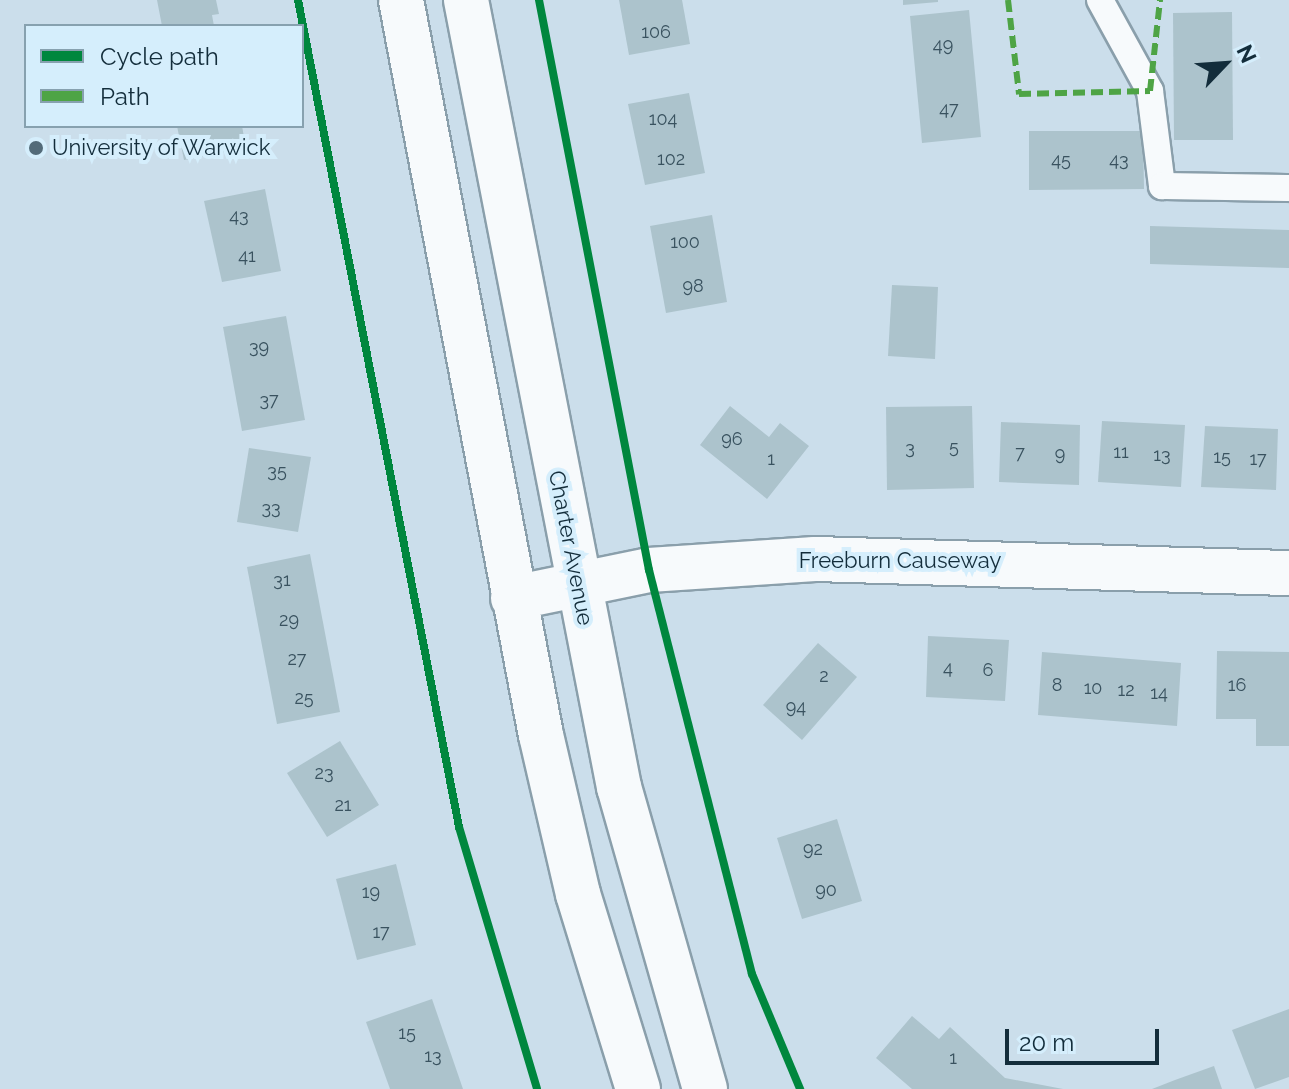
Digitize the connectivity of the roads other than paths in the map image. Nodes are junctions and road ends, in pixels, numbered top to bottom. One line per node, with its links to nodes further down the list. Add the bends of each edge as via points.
1 (401, 0): 7 (street)
2 (466, 0): 6 (street, Charter Avenue)
3 (1100, 0): 4 (lane, via 1150,91 1162,186)
4 (1289, 188)
5 (1289, 573): 6 (street, Freeburn Causeway, via 879,557 699,564)
6 (577, 582): 7 (street, Freeburn Causeway); 9 (street, Charter Avenue, via 619,787)
7 (513, 598): 8 (street, via 578,894)
8 (638, 1089)
9 (705, 1089)

